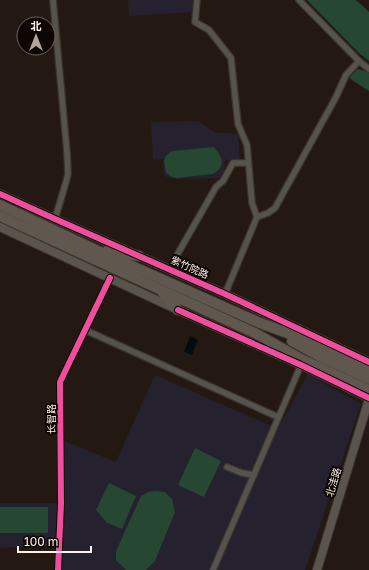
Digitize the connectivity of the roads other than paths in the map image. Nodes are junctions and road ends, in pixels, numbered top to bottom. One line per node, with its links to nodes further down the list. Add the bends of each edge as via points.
1 (53, 0): 11 (street, via 68,174)
2 (197, 0): 6 (street, via 195,22 209,30 231,58 238,124 247,145)
3 (299, 0): 4 (street)
4 (359, 60): 5 (street); 10 (street, via 346,75 275,208)
5 (369, 69)
6 (248, 163): 10 (street); 15 (street, via 233,163)
7 (0, 194): 11 (street, 紫竹院路)
8 (0, 206): 13 (highway)
9 (0, 216): 17 (highway)
10 (256, 217): 18 (street)
11 (55, 219): 14 (street, 紫竹院路)
12 (0, 227): 16 (street)
13 (96, 250): 14 (highway); 24 (highway, via 260,324 293,335)
14 (139, 256): 15 (street, 紫竹院路)
15 (169, 269): 18 (street, 紫竹院路)
16 (110, 278): 19 (street); 20 (street, 长智路)
17 (159, 289): 19 (highway); 21 (highway)
18 (225, 294): 22 (street, 紫竹院路)
19 (178, 310): 23 (street)
20 (85, 330): 33 (street); 36 (street, 长智路, via 60,382 61,504)
21 (256, 333): 24 (highway); 26 (highway)
22 (355, 356): 24 (highway); 25 (street, 紫竹院路); 27 (highway)
23 (282, 357): 26 (highway)
24 (324, 357): 28 (highway); 29 (highway); 30 (highway)
25 (369, 362)
26 (302, 363): 31 (highway); 32 (street); 33 (street)
27 (369, 366)
28 (369, 370)
29 (369, 378)
30 (369, 383)
31 (369, 390)
32 (369, 399): 38 (street, 北洼路)
33 (278, 417): 35 (street)
34 (227, 467): 35 (street)
35 (254, 475): 37 (street)
36 (58, 570)
37 (213, 570)
38 (317, 570)

